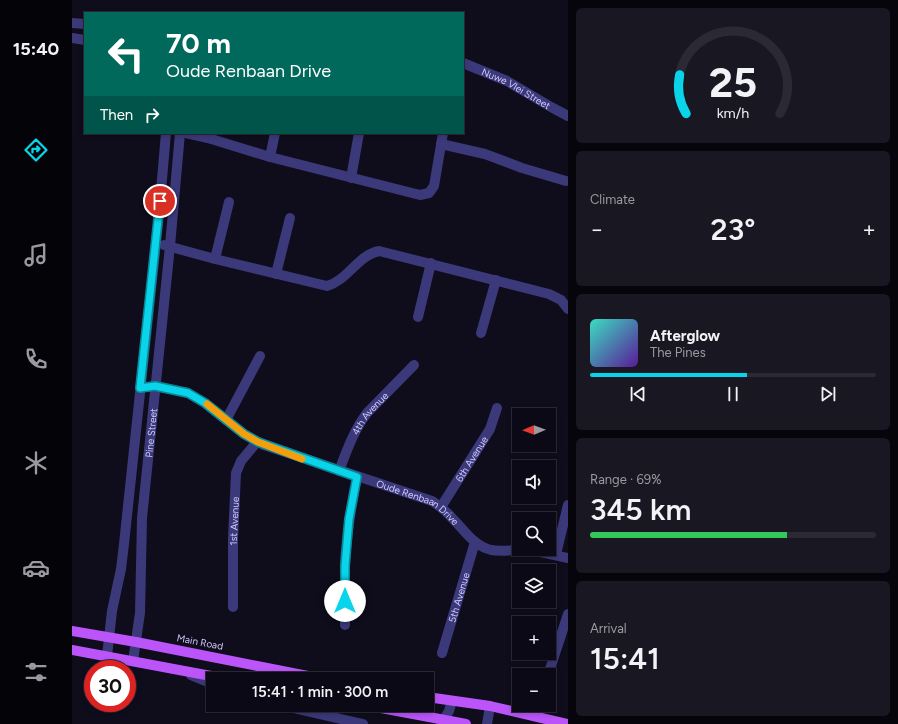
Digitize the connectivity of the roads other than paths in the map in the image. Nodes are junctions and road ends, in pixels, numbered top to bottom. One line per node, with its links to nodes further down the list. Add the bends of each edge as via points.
1 (72, 23): 2 (street)
2 (84, 24)
3 (72, 38): 4 (street)
4 (84, 40)
5 (464, 63): 6 (street, Nuwe Vlei Street, via 507,81)
6 (568, 116)
7 (166, 134): 19 (street, Pine Street)
8 (180, 134): 20 (street, Pine Street)
9 (190, 134): 14 (street)
10 (275, 134): 14 (street)
11 (359, 134): 15 (street)
12 (443, 134): 13 (street)
13 (441, 144): 15 (street, via 434,186 429,193 420,195); 16 (street, via 485,154)
14 (270, 157): 15 (street)
15 (351, 178)
16 (566, 181)
17 (229, 202): 21 (street)
18 (290, 218): 23 (street)
19 (156, 243): 20 (street); 31 (street, Pine Street)
20 (170, 246): 21 (street); 30 (street, Pine Street)
21 (214, 259): 23 (street)
22 (431, 263): 23 (street, via 379,251 366,256 333,285 327,286); 24 (street); 26 (street)
23 (276, 274)
24 (496, 280): 25 (street, via 555,296); 27 (street)
25 (568, 309)
26 (418, 317)
27 (482, 333)
28 (260, 356): 33 (street)
29 (414, 365): 35 (street, 4th Avenue, via 361,421)
30 (155, 386): 31 (street, Oude Renbaan Drive); 33 (street, Oude Renbaan Drive, via 188,393); 48 (street, Pine Street, via 142,518 140,613)
31 (140, 388): 47 (street, Pine Street, via 121,569)
32 (497, 408): 38 (street, 6th Avenue, via 490,429)
33 (226, 420): 34 (street, Oude Renbaan Drive)
34 (258, 442): 35 (street, Oude Renbaan Drive); 43 (street, 1st Avenue, via 241,461 236,473)
35 (339, 471): 36 (street, Oude Renbaan Drive)
36 (357, 477): 38 (street, Oude Renbaan Drive, via 421,496); 45 (street, via 347,540)
37 (568, 505): 41 (street)
38 (441, 507): 39 (street, Oude Renbaan Drive)
39 (475, 542): 40 (street, Oude Renbaan Drive, via 493,550); 50 (street, 5th Avenue)
40 (512, 551)
41 (556, 554): 42 (street, Oude Renbaan Drive)
42 (568, 558)
43 (233, 606)
44 (568, 614): 55 (street)
45 (345, 625)
46 (72, 631): 47 (main road, Main Road)
47 (109, 637): 48 (main road, Main Road); 51 (street, Pine Street)
48 (136, 642): 53 (street, Pine Street); 57 (main road, Main Road)
49 (72, 650): 51 (main road)
50 (442, 653)
51 (107, 656): 52 (main road)
52 (128, 660)
53 (133, 660)
54 (136, 662): 56 (main road)
55 (550, 668)
56 (180, 670): 58 (main road); 59 (street)
57 (288, 672)
58 (206, 675)
59 (206, 681)
60 (434, 698): 61 (main road)
61 (452, 701): 62 (main road); 65 (street)
62 (490, 706): 68 (street); 69 (main road)
63 (311, 712): 66 (street)
64 (397, 712): 65 (main road)
65 (442, 722): 67 (main road)
66 (363, 724)
67 (466, 724)
68 (487, 724)
69 (567, 724)

